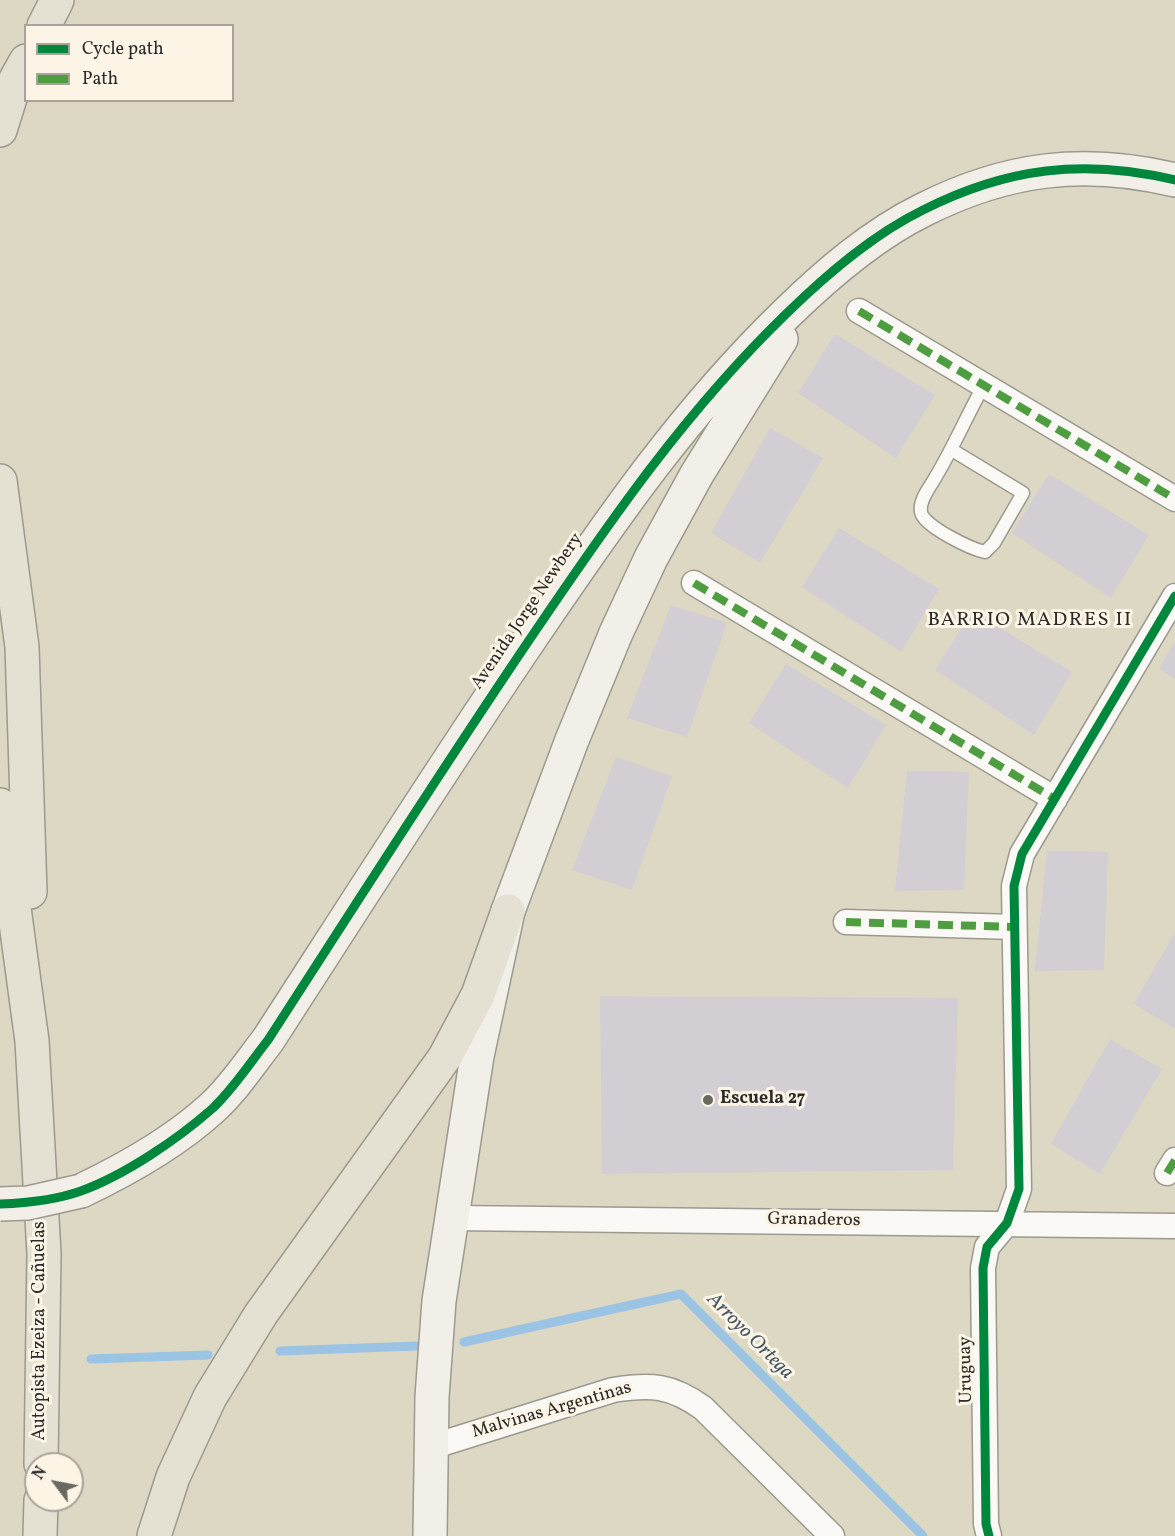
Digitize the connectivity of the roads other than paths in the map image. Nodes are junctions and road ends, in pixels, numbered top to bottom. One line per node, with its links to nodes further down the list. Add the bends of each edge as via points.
1 (57, 0): 2 (highway)
2 (45, 24)
3 (24, 65): 4 (highway)
4 (0, 130)
5 (1175, 180): 6 (street, Avenida Jorge Newbery, via 1106,167 1021,173 989,182 921,211)
6 (818, 283): 16 (street, via 741,399 651,558 603,665); 20 (street, Avenida Jorge Newbery, bridge, via 726,374 634,486 474,721 268,1040 235,1084 212,1108 152,1153 81,1191 28,1203)
7 (859, 311): 8 (street)
8 (984, 386): 9 (lane); 11 (street)
9 (952, 450): 9 (lane, via 924,496 920,510 923,519 972,549 985,552 1023,493)
10 (0, 481): 19 (highway, via 22,647)
11 (1175, 499)
12 (694, 583): 14 (street)
13 (1175, 596): 14 (street, Uruguay)
14 (1055, 799): 18 (street, Uruguay, via 1022,854 1014,886)
15 (0, 805): 19 (highway, Autopista Ezeiza - Cañuelas)
16 (508, 911): 21 (street, via 477,1056); 29 (highway, via 478,995 445,1057 261,1314 210,1396 173,1477)
17 (846, 922): 18 (street)
18 (1014, 927): 22 (street, Uruguay, via 1019,1189)
19 (32, 1041): 25 (highway, Autopista Ezeiza - Cañuelas, via 44,1254)
20 (0, 1204)
21 (452, 1218): 22 (street, Granaderos); 24 (street, via 439,1301)
22 (1006, 1223): 23 (street, Granaderos); 27 (street, Uruguay, via 987,1247 982,1268)
23 (1175, 1226)
24 (431, 1447): 30 (street); 31 (street, Malvinas Argentinas, via 613,1390 666,1388 703,1408)
25 (41, 1452)
26 (41, 1512): 28 (highway)
27 (987, 1530)
28 (40, 1536)
29 (154, 1536)
30 (430, 1536)
31 (832, 1536)

